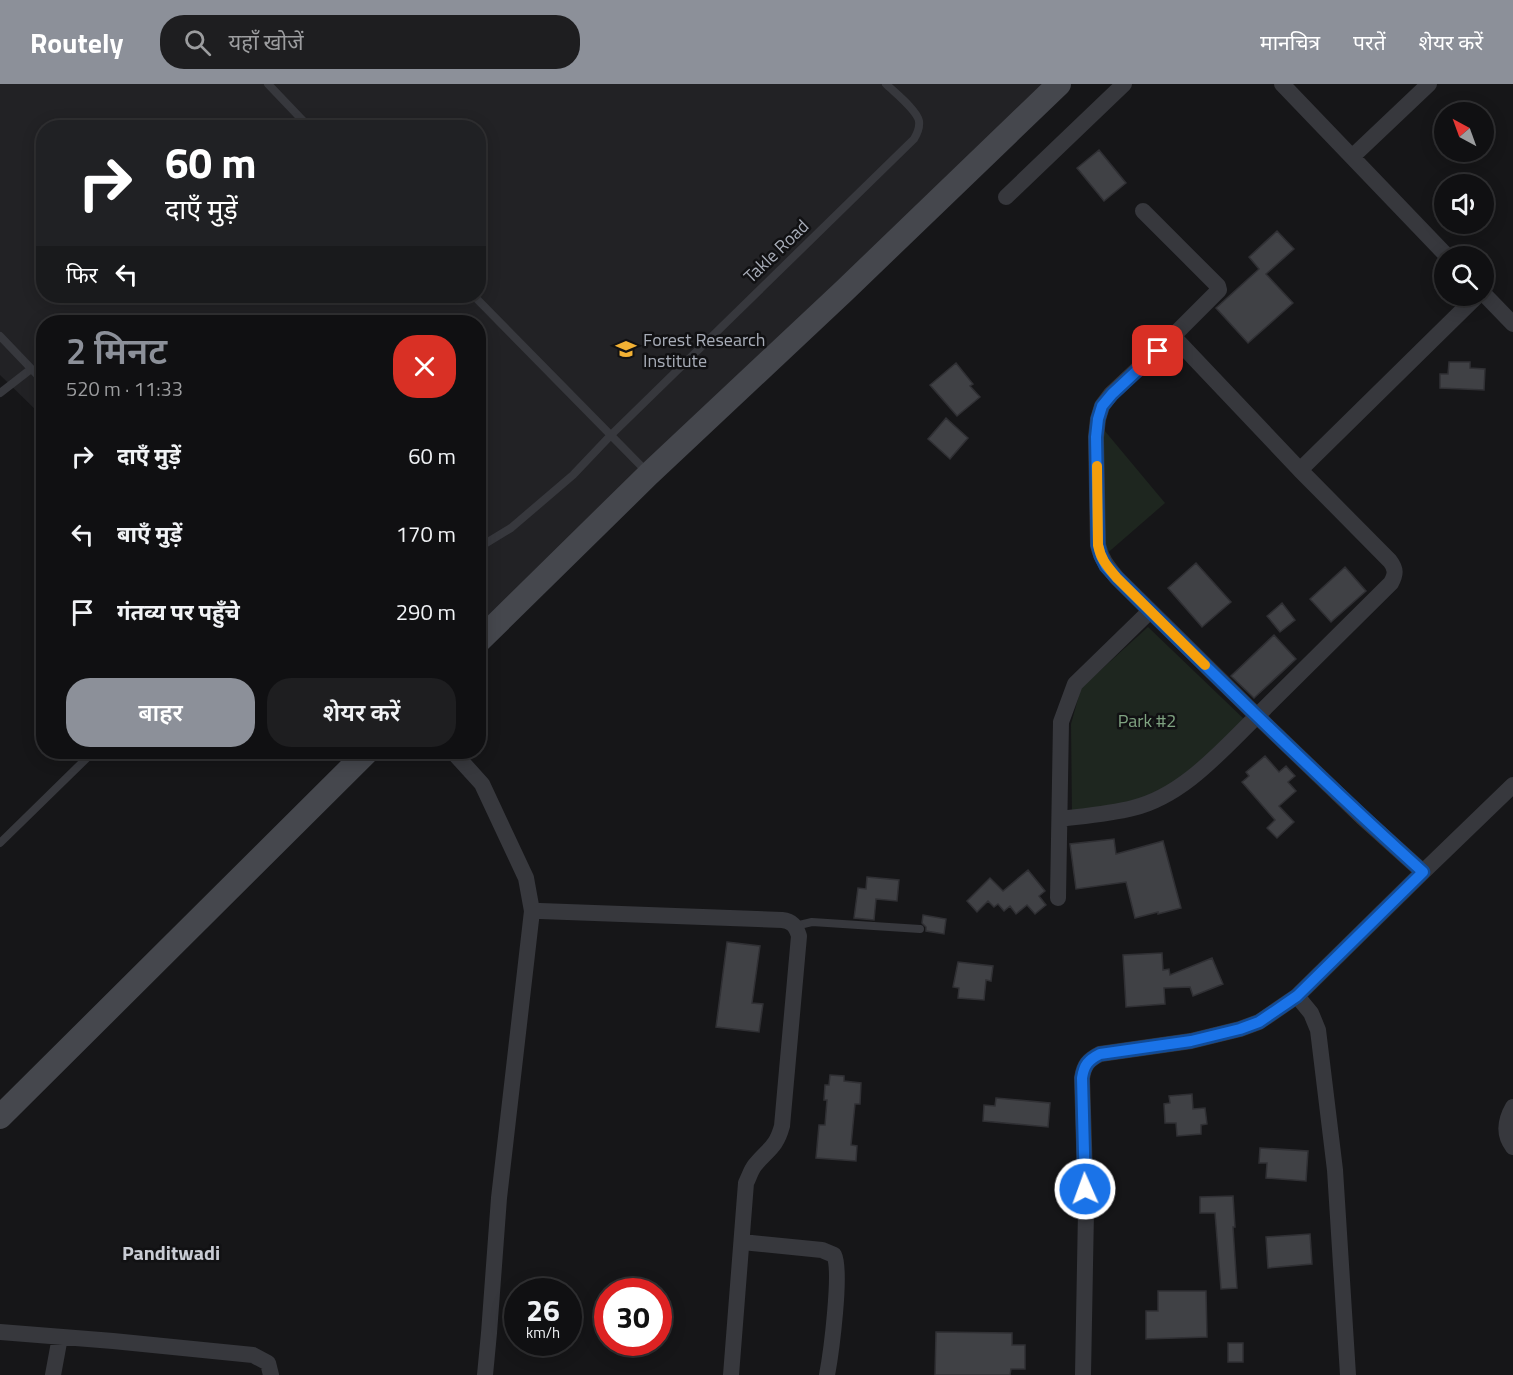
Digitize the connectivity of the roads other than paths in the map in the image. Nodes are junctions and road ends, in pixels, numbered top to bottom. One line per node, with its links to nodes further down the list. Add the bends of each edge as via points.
1 (268, 84): 7 (lane)
2 (886, 84): 21 (lane, Takle Road, via 919,120 914,140)
3 (1059, 84): 23 (main road)
4 (1124, 84): 9 (street)
5 (1282, 84): 8 (street)
6 (1429, 84): 8 (street)
7 (302, 120)
8 (1352, 157): 11 (street)
9 (1006, 197)
10 (1143, 211): 17 (street, via 1218,285 1219,290)
11 (1437, 246)
12 (481, 303): 21 (lane)
13 (1494, 304): 15 (street)
14 (1467, 306): 22 (street)
15 (1513, 324)
16 (0, 336): 18 (lane)
17 (1173, 336): 22 (street); 25 (street, via 1102,406 1096,437 1101,556 1106,566)
18 (31, 369): 19 (lane); 20 (lane)
19 (36, 374)
20 (0, 393)
21 (611, 435): 23 (lane); 24 (lane, via 573,476 511,528)
22 (1300, 470): 27 (street, via 1390,561 1395,576)
23 (649, 474): 26 (main road)
24 (486, 543)
25 (1150, 610): 27 (street); 32 (street, via 1075,684 1061,722)
26 (486, 634)
27 (1257, 716): 32 (street, via 1211,761 1168,794 1135,808); 34 (street)
28 (86, 759): 33 (lane)
29 (361, 759): 41 (main road)
30 (459, 759): 36 (street, via 482,784 525,878)
31 (1513, 785): 34 (street)
32 (1060, 819): 35 (street)
33 (0, 843)
34 (1423, 872): 39 (street)
35 (1058, 898)
36 (532, 911): 37 (street, via 788,920); 48 (street, via 499,1198)
37 (795, 926): 38 (lane, via 812,922); 43 (street, via 798,936 782,1126 774,1146 754,1166 746,1182)
38 (920, 929)
39 (1297, 996): 51 (street, via 1259,1022 1240,1029 1191,1041 1100,1054 1084,1067); 52 (street, via 1318,1030 1335,1170)
40 (1513, 1107): 42 (street, via 1505,1124)
41 (0, 1117)
42 (1513, 1147)
43 (742, 1242): 49 (street); 50 (street, via 822,1250 834,1255 837,1280)
44 (0, 1332): 45 (street)
45 (60, 1337): 46 (street); 47 (street, via 253,1355 268,1363)
46 (53, 1375)
47 (271, 1375)
48 (485, 1375)
49 (731, 1375)
50 (827, 1375)
51 (1083, 1375)
52 (1348, 1375)

